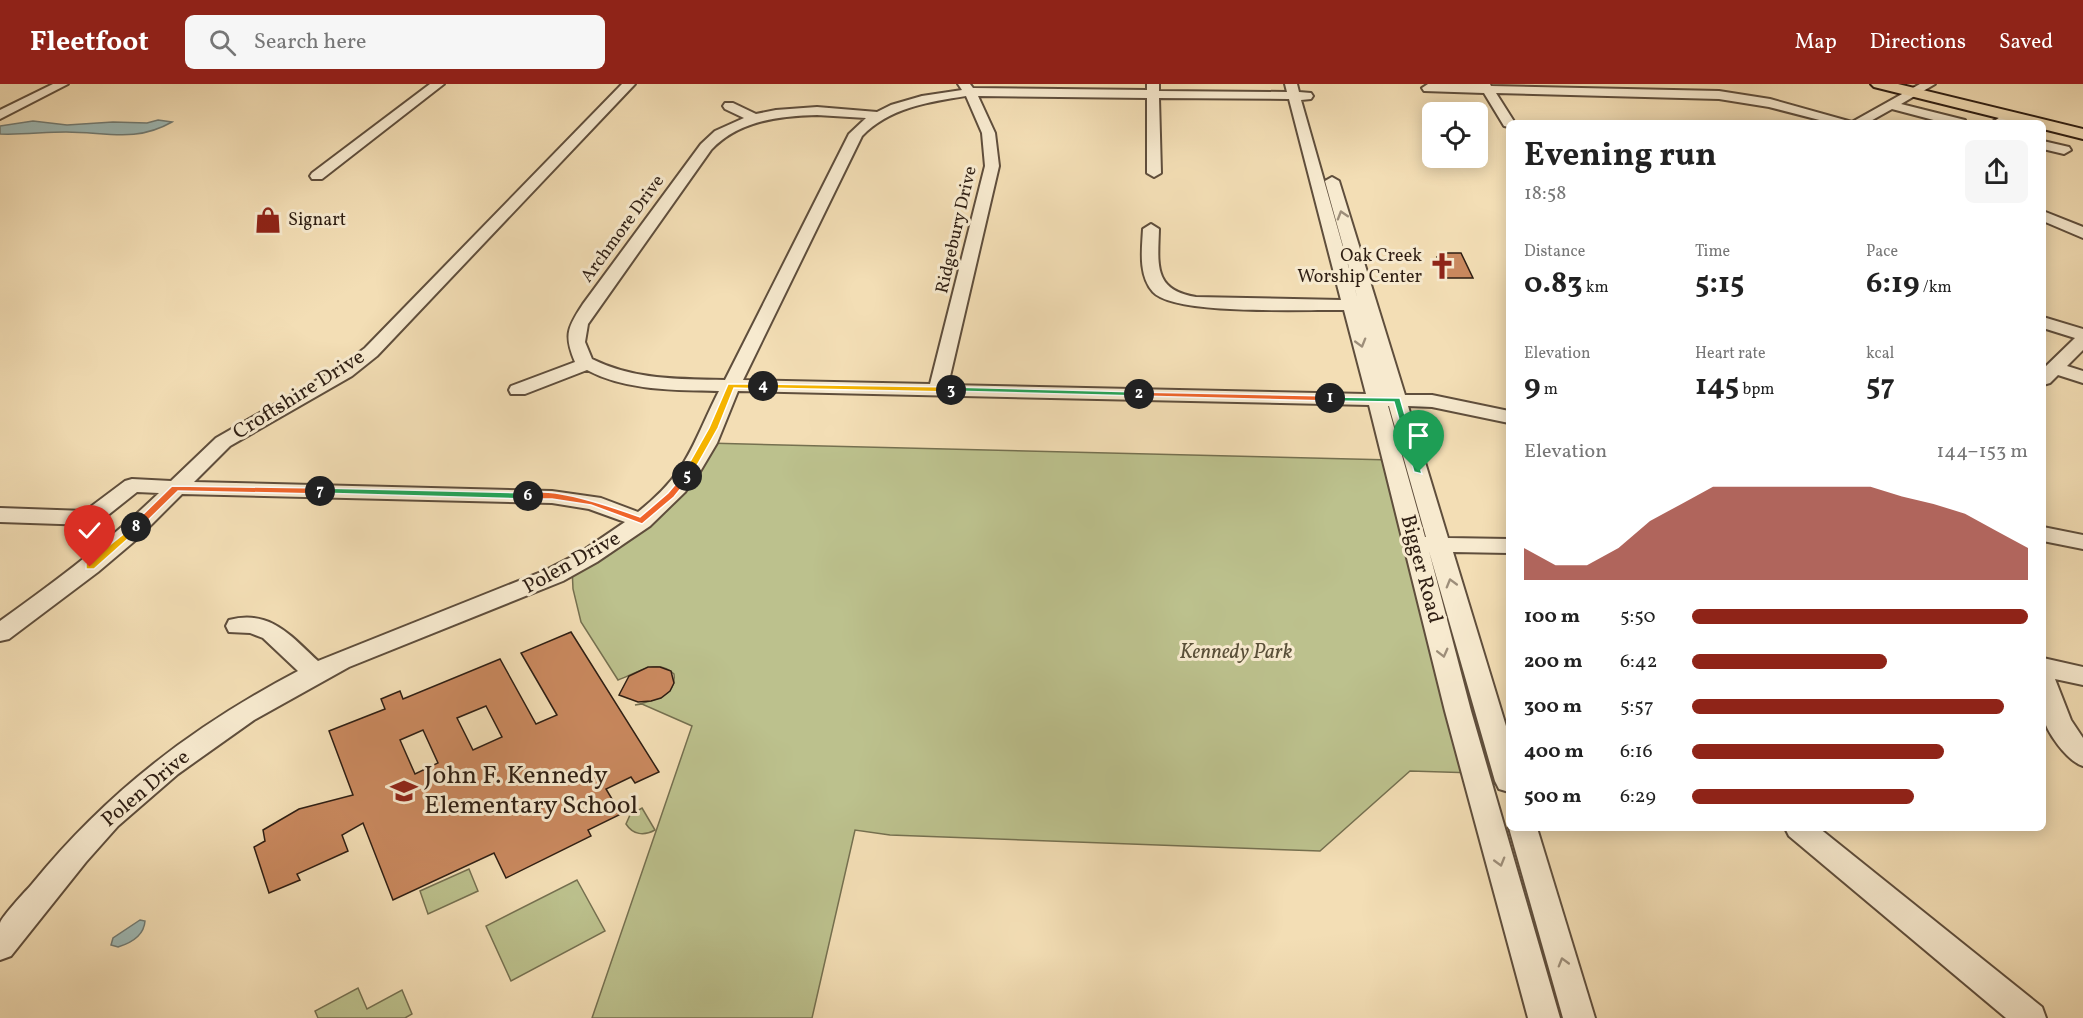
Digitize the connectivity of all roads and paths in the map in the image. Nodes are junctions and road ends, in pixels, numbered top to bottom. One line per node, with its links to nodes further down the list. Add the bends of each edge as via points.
1 (62, 84): 14 (street)
2 (438, 84): 27 (street)
3 (628, 84): 43 (street, Croftshire Drive, via 370,352 345,372 223,442)
4 (1879, 84): 11 (main road)
5 (1929, 84): 11 (street)
6 (1486, 87): 8 (street); 18 (street); 19 (street, via 1719,95)
7 (967, 88): 9 (street, Polen Drive); 15 (street, Polen Drive); 39 (street, Ridgebury Drive, via 987,125 992,166)
8 (1428, 88)
9 (1153, 89): 10 (street, Polen Drive); 26 (street)
10 (1299, 90): 31 (street, Bigger Road)
11 (1913, 92): 12 (street); 17 (main road)
12 (1890, 105): 20 (street); 21 (street)
13 (729, 106): 16 (street)
14 (0, 114)
15 (876, 116): 16 (street, Archmore Drive, via 818,111); 38 (street, Polen Drive, via 856,134)
16 (756, 119): 35 (street, Archmore Drive, via 723,132 712,141 583,317 576,342)
17 (2003, 119)
18 (1507, 120)
19 (1835, 120)
20 (1862, 120)
21 (1948, 120)
22 (2046, 125): 23 (main road)
23 (2083, 134)
24 (2046, 146): 25 (street)
25 (2064, 150)
26 (1154, 173)
27 (317, 176)
28 (2046, 216): 30 (street)
29 (1150, 229): 31 (street, via 1151,277 1158,288 1173,297 1196,302)
30 (2083, 233)
31 (1359, 305): 41 (street, Bigger Road)
32 (2046, 323): 33 (street)
33 (2083, 335)
34 (2083, 340): 36 (street)
35 (587, 364): 38 (street, via 610,375 641,382); 40 (street)
36 (2049, 373): 37 (street)
37 (2083, 377)
38 (731, 386): 39 (street); 45 (street, Polen Drive, via 695,465 671,495)
39 (938, 389): 41 (street)
40 (518, 390)
41 (1387, 400): 42 (street, via 1456,404); 48 (street, Bigger Road); 49 (street, Bigger Road)
42 (1506, 416)
43 (176, 488): 44 (street, via 132,485 90,518); 45 (street, via 552,497 593,503); 52 (street, Croftshire Drive, via 90,567)
44 (0, 515)
45 (642, 521): 54 (street, Polen Drive, via 584,560 525,590 373,647)
46 (2046, 535): 47 (street)
47 (2083, 542)
48 (1416, 544): 49 (street); 57 (street, Bigger Road, one-way to 57)
49 (1440, 544): 50 (street); 58 (street, Bigger Road, one-way to 49)
50 (1506, 546)
51 (238, 626): 54 (street, via 251,625 272,632)
52 (0, 633)
53 (2046, 668): 55 (street)
54 (316, 674): 63 (street, Polen Drive, via 203,741 124,803 92,835)
55 (2083, 676)
56 (2046, 690): 59 (street, via 2055,718)
57 (1458, 711): 58 (street); 64 (street, Bigger Road, one-way to 64)
58 (1499, 713): 60 (street, Bigger Road)
59 (2083, 756)
60 (1506, 761)
61 (1524, 831): 65 (street, one-way to 61)
62 (1803, 831): 66 (street)
63 (0, 946)
64 (1544, 1018)
65 (1579, 1018)
66 (2030, 1018)

